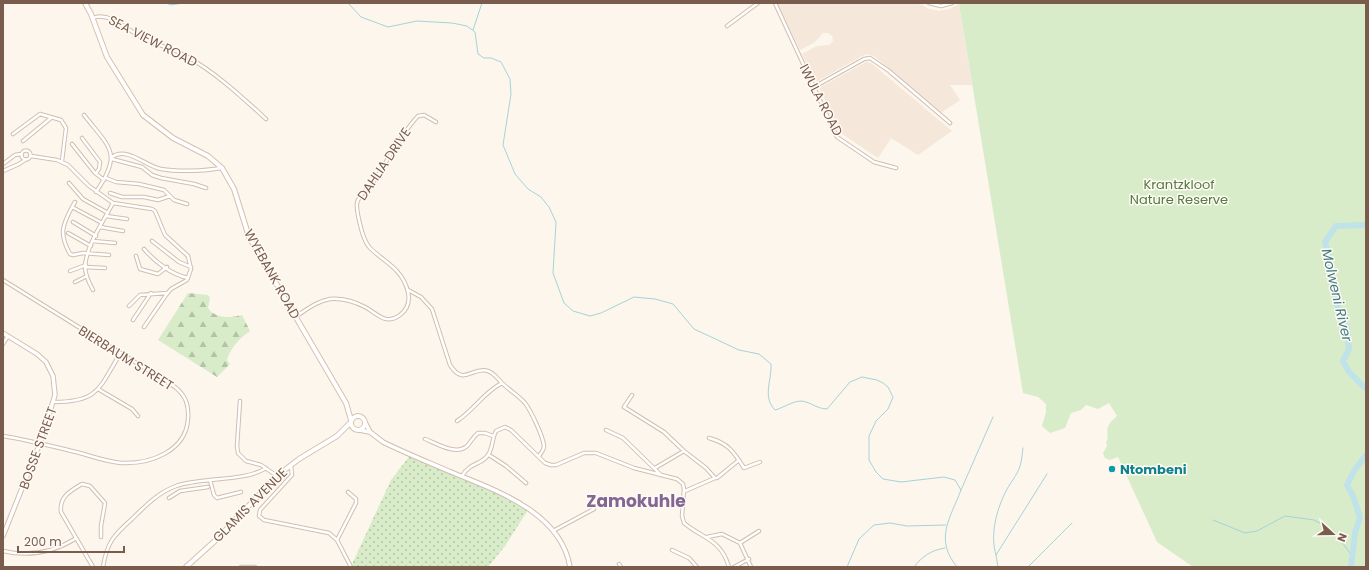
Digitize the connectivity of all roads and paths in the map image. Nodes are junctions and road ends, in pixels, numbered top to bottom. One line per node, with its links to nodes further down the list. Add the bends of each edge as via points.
1 (85, 3): 6 (main road, WYEBANK ROAD)
2 (758, 3): 7 (street)
3 (775, 3): 8 (street, IWULA ROAD)
4 (928, 3): 5 (street, via 942,6)
5 (952, 3)
6 (93, 18): 11 (street, SEA VIEW ROAD, via 107,17 143,38 186,56 233,90); 25 (main road, WYEBANK ROAD, via 107,57 143,115 174,138 208,156)
7 (727, 26)
8 (814, 87): 13 (street, via 870,58); 26 (street, IWULA ROAD, via 838,137 874,162)
9 (84, 115): 20 (street, via 109,146)
10 (51, 118): 14 (street, via 38,115); 16 (street); 22 (street, via 61,120 66,128)
11 (266, 119)
12 (436, 122): 65 (street, DAHLIA DRIVE, via 424,115 418,116 393,148 372,184 357,203 362,230 368,245 395,269)
13 (950, 123)
14 (13, 134)
15 (82, 138): 29 (street, via 100,162 100,169)
16 (23, 141)
17 (72, 144): 29 (street)
18 (21, 154): 19 (street, via 26,150); 21 (street); 23 (street, via 15,155)
19 (31, 156): 21 (street); 22 (street)
20 (112, 158): 25 (street, via 120,154 134,157 160,169); 30 (street); 32 (street, via 142,167 161,178)
21 (25, 160): 27 (street)
22 (62, 161): 33 (street, via 76,171)
23 (7, 163): 24 (street); 27 (street)
24 (3, 164)
25 (222, 168): 70 (main road, WYEBANK ROAD, via 234,189 249,237)
26 (896, 168)
27 (6, 169): 28 (street)
28 (3, 171)
29 (96, 173): 30 (street)
30 (105, 179): 33 (street); 35 (street, via 164,190)
31 (69, 183): 40 (street, via 83,199)
32 (206, 188)
33 (96, 192): 37 (street)
34 (110, 193): 35 (street, via 122,197 158,200)
35 (170, 196): 38 (street)
36 (75, 202): 39 (street)
37 (113, 203): 40 (street); 58 (street, via 148,207 155,211 162,230 168,239 188,256)
38 (187, 204)
39 (72, 207): 43 (street); 53 (street, via 62,230 64,244 71,255)
40 (107, 215): 41 (street); 43 (street)
41 (127, 219)
42 (72, 222): 47 (street)
43 (102, 223): 44 (street)
44 (100, 228): 45 (street); 47 (street)
45 (123, 231)
46 (68, 233): 51 (street)
47 (96, 236): 48 (street)
48 (93, 241): 50 (street); 51 (street)
49 (152, 241): 58 (street, via 179,262)
50 (115, 243)
51 (91, 246): 53 (street)
52 (144, 249): 57 (street)
53 (89, 254): 54 (street); 56 (street)
54 (109, 255)
55 (136, 256): 57 (street, via 138,266 144,271 158,274)
56 (85, 266): 59 (street); 60 (street); 61 (street)
57 (167, 267): 62 (street)
58 (191, 267): 62 (street)
59 (105, 268)
60 (70, 271)
61 (87, 276): 64 (street); 66 (street)
62 (188, 278): 68 (street)
63 (3, 280): 76 (street, BIERBAUM STREET)
64 (75, 282)
65 (408, 289): 70 (street, via 407,306 396,318 380,318 364,307 335,299 320,302); 77 (street, via 421,297 432,309 454,372 466,376 481,370 487,371)
66 (93, 290)
67 (151, 293): 68 (street); 69 (street, via 140,295); 71 (street)
68 (168, 293): 72 (street)
69 (128, 306)
70 (295, 317): 82 (main road, WYEBANK ROAD)
71 (133, 320)
72 (144, 327)
73 (3, 333): 74 (street, BOSSE STREET)
74 (8, 336): 75 (street); 81 (street, BOSSE STREET, via 46,362 55,384)
75 (3, 344)
76 (120, 354): 78 (street); 96 (street, BIERBAUM STREET, via 185,397 188,422 181,441 160,456 125,463)
77 (502, 383): 85 (street, via 489,390 471,412); 99 (street, via 524,402 531,413 544,445)
78 (98, 389): 81 (street, via 86,399); 84 (street)
79 (632, 395): 97 (street, via 624,407 664,432)
80 (240, 401): 103 (street, via 237,451 246,461)
81 (54, 402): 96 (street, BOSSE STREET)
82 (346, 403): 83 (main road, WYEBANK ROAD); 86 (main road, WYEBANK ROAD)
83 (358, 415): 86 (main road, via 354,416); 87 (main road, via 363,417)
84 (138, 416)
85 (457, 421)
86 (351, 422): 88 (main road); 92 (main road, GLAMIS AVENUE)
87 (365, 422): 88 (main road, via 364,427); 90 (street)
88 (357, 430): 90 (street); 92 (main road, GLAMIS AVENUE)
89 (606, 430): 104 (street, via 623,438)
90 (370, 432): 107 (street, via 388,444)
91 (3, 436): 96 (street, BIERBAUM STREET)
92 (338, 436): 102 (main road, GLAMIS AVENUE)
93 (493, 436): 95 (street, via 478,433 467,446 457,450); 98 (street); 99 (street, via 499,428 508,428)
94 (709, 438): 100 (street, via 722,441)
95 (425, 439)
96 (40, 443): 119 (street, BOSSE STREET)
97 (684, 451): 104 (street); 108 (street)
98 (489, 455): 107 (street, via 484,460 470,465); 110 (street)
99 (538, 456): 105 (street, via 553,466 584,453 596,453 634,468)
100 (739, 460): 101 (street, via 744,468); 108 (street)
101 (760, 462)
102 (290, 465): 106 (main road, GLAMIS AVENUE); 123 (street, via 292,475 260,510 259,516 264,520 326,532)
103 (266, 468): 106 (street); 109 (street, via 254,473)
104 (655, 468): 105 (street)
105 (661, 475): 112 (street, via 677,479 683,484)
106 (277, 476): 131 (main road, GLAMIS AVENUE, via 222,534)
107 (462, 476): 117 (street, via 509,497)
108 (716, 478): 112 (street)
109 (210, 480): 113 (street, via 217,498); 130 (street, via 168,489 142,508 110,542)
110 (526, 483)
111 (208, 487): 115 (street, via 180,491)
112 (684, 490): 120 (street, via 684,523)
113 (241, 492)
114 (348, 492): 123 (street, via 356,499 356,503)
115 (169, 498)
116 (594, 509): 117 (street)
117 (553, 530): 135 (street, via 566,553)
118 (759, 531): 124 (street)
119 (3, 536)
120 (707, 536): 124 (street, via 722,534); 138 (street, via 724,554)
121 (101, 537): 122 (street, via 105,503 90,486 84,484 68,494 60,505 63,518)
122 (75, 539): 126 (street, via 35,554 22,555); 129 (street)
123 (337, 540): 134 (street)
124 (740, 542): 127 (street)
125 (672, 550): 137 (street, via 688,558)
126 (3, 551)
127 (749, 559): 139 (street); 140 (street)
128 (619, 564): 136 (street)
129 (93, 567)
130 (103, 567)
131 (186, 567)
132 (241, 567): 133 (street)
133 (255, 567)
134 (351, 567)
135 (570, 567)
136 (622, 567)
137 (697, 567)
138 (729, 567)
139 (734, 567)
140 (752, 567)

